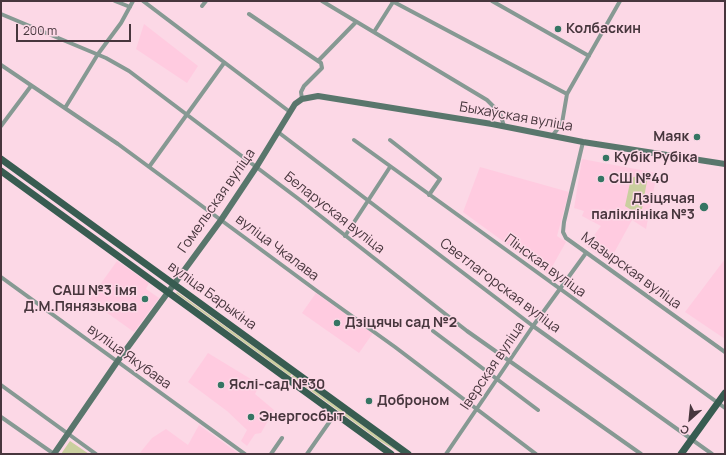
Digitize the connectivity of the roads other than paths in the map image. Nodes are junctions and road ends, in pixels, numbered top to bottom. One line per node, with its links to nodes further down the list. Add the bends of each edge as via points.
1 (116, 1): 10 (street)
2 (133, 1): 10 (street)
3 (143, 1): 18 (street)
4 (206, 1): 9 (street)
5 (322, 1): 13 (street)
6 (393, 1): 14 (street); 21 (street)
7 (492, 1): 16 (street)
8 (620, 1): 16 (street)
9 (202, 6)
10 (130, 7): 15 (street)
11 (1, 14): 15 (street, Беларуская вуліца)
12 (249, 14): 17 (street)
13 (356, 22): 14 (street); 17 (street)
14 (374, 32): 29 (street, via 488,100 500,113)
15 (98, 54): 23 (street); 25 (street, Беларуская вуліца, via 129,71)
16 (589, 56): 21 (street)
17 (318, 60): 22 (street, via 322,68 304,86 301,92)
18 (224, 64): 24 (street); 25 (street)
19 (1, 66): 20 (street, вуліца Чкалава)
20 (31, 86): 23 (street, вуліца Чкалава); 27 (street)
21 (567, 94): 31 (street, via 562,123)
22 (302, 99): 24 (main road, Гомельская вуліца); 29 (main road, Быхаўская вуліца, via 318,96)
23 (65, 108): 38 (street, вуліца Чкалава)
24 (290, 112): 30 (main road, Гомельская вуліца)
25 (186, 114): 37 (street, Беларуская вуліца); 38 (street)
26 (1, 116): 27 (street)
27 (6, 120): 28 (street)
28 (1, 126)
29 (504, 126): 31 (main road, Быхаўская вуліца)
30 (278, 132): 37 (main road, Гомельская вуліца); 42 (street, Светлагорская вуліца)
31 (553, 135): 34 (main road, Быхаўская вуліца)
32 (354, 140): 39 (street, Пінская вуліца)
33 (390, 140): 41 (street, via 440,179)
34 (583, 142): 36 (main road, Быхаўская вуліца); 45 (street, Мазырская вуліца, via 563,232 566,238)
35 (1, 159): 47 (main road, вуліца Барыкіна)
36 (725, 164)
37 (257, 166): 43 (main road, Гомельская вуліца); 44 (street, Беларуская вуліца)
38 (149, 167): 43 (street, вуліца Чкалава)
39 (390, 167): 41 (street, Пінская вуліца); 42 (street)
40 (1, 171): 49 (main road, вуліца Барыкіна)
41 (428, 195): 48 (street, Пінская вуліца)
42 (369, 201): 44 (street); 50 (street, Светлагорская вуліца)
43 (221, 220): 47 (main road, Гомельская вуліца); 59 (street, вуліца Чкалава)
44 (345, 236): 53 (street, Беларуская вуліца, via 467,331)
45 (586, 253): 48 (street, Іверская вуліца); 52 (street, Мазырская вуліца)
46 (1, 277): 54 (street, вуліца Якубава)
47 (173, 284): 49 (main road, Гомельская вуліца); 73 (main road, вуліца Барыкіна)
48 (559, 290): 50 (street, Іверская вуліца); 58 (street, Пінская вуліца)
49 (167, 292): 54 (main road, Гомельская вуліца); 62 (main road, вуліца Барыкіна)
50 (533, 326): 53 (street, Іверская вуліца); 66 (street, Светлагорская вуліца)
51 (433, 331): 55 (street)
52 (725, 352)
53 (510, 361): 55 (street, Іверская вуліца); 76 (street, Беларуская вуліца)
54 (117, 362): 64 (main road, Гомельская вуліца); 69 (street, вуліца Якубава)
55 (496, 380): 59 (street, Іверская вуліца); 61 (street)
56 (1, 385): 64 (street)
57 (725, 393): 58 (main road)
58 (718, 403): 60 (street, Пінская вуліца); 66 (main road)
59 (477, 408): 74 (street, Іверская вуліца); 75 (street, вуліца Чкалава)
60 (725, 408)
61 (538, 410)
62 (335, 414): 71 (street); 72 (main road, вуліца Барыкіна)
63 (1, 417): 67 (street)
64 (68, 433): 67 (main road, Гомельская вуліца); 68 (street)
65 (282, 438): 70 (street)
66 (692, 439): 77 (main road); 78 (street, Светлагорская вуліца)
67 (54, 454)
68 (96, 454)
69 (245, 454)
70 (271, 454)
71 (307, 454)
72 (391, 454)
73 (408, 454)
74 (446, 454)
75 (536, 454)
76 (641, 454)
77 (681, 454)
78 (712, 454)

